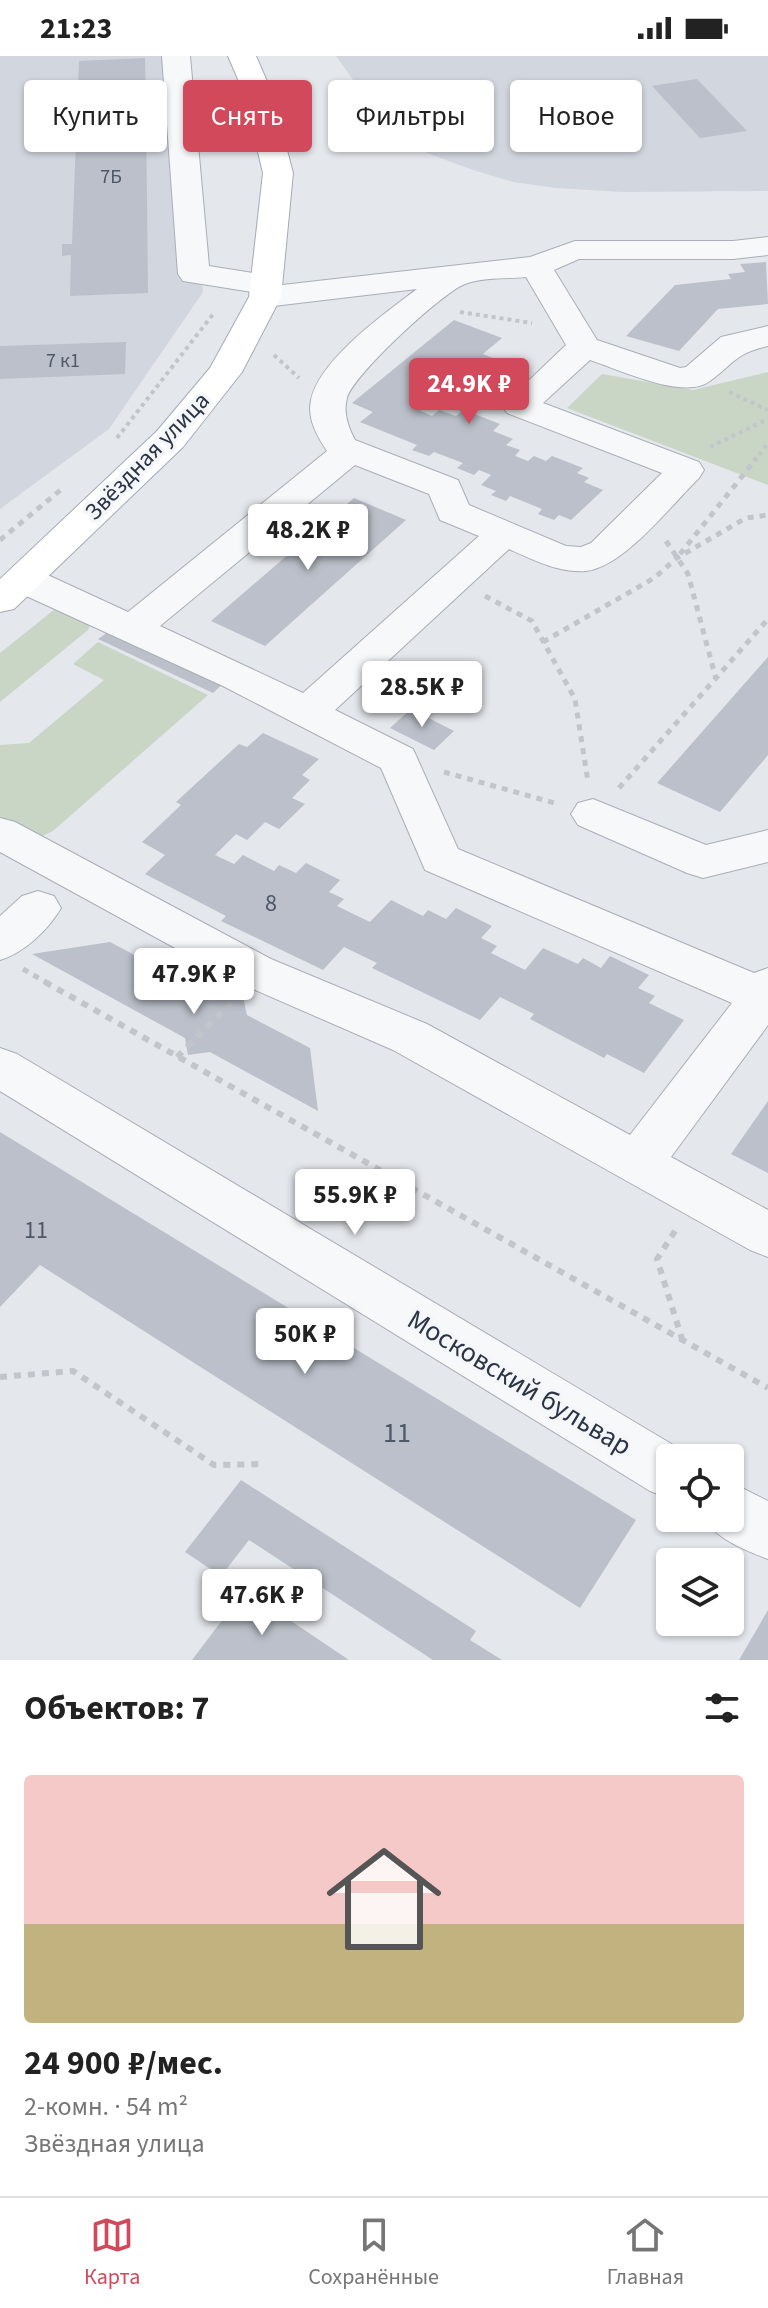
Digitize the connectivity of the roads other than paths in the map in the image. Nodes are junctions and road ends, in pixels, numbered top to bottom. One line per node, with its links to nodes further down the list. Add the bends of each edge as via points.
1 (176, 56): 6 (street, via 194,274)
2 (242, 56): 6 (main road, Звёздная улица, via 258,93 278,173)
3 (768, 246): 4 (street, via 575,250)
4 (536, 266): 5 (street); 7 (street)
5 (402, 286): 6 (street); 9 (street, via 329,397 331,433)
6 (266, 290): 11 (main road, Звёздная улица, via 225,372 170,439)
7 (576, 335): 8 (street, via 678,378 703,373 733,344); 10 (street, via 519,406 686,470 604,551 586,559 560,557)
8 (768, 336)
9 (351, 450): 10 (street, via 445,488 453,512); 12 (street)
10 (504, 534): 13 (street)
11 (12, 590): 12 (street)
12 (132, 629): 13 (street)
13 (307, 712): 19 (street, via 398,759 441,859)
14 (593, 814): 16 (street, via 703,862)
15 (0, 833): 21 (street, via 261,974 410,1037)
16 (768, 846)
17 (38, 908): 18 (street)
18 (7, 954)
19 (765, 991): 21 (street)
20 (0, 1067): 23 (street, Московский бульвар)
21 (637, 1163): 22 (street)
22 (768, 1235)
23 (656, 1465)
24 (744, 1517): 25 (street)
25 (768, 1532)

